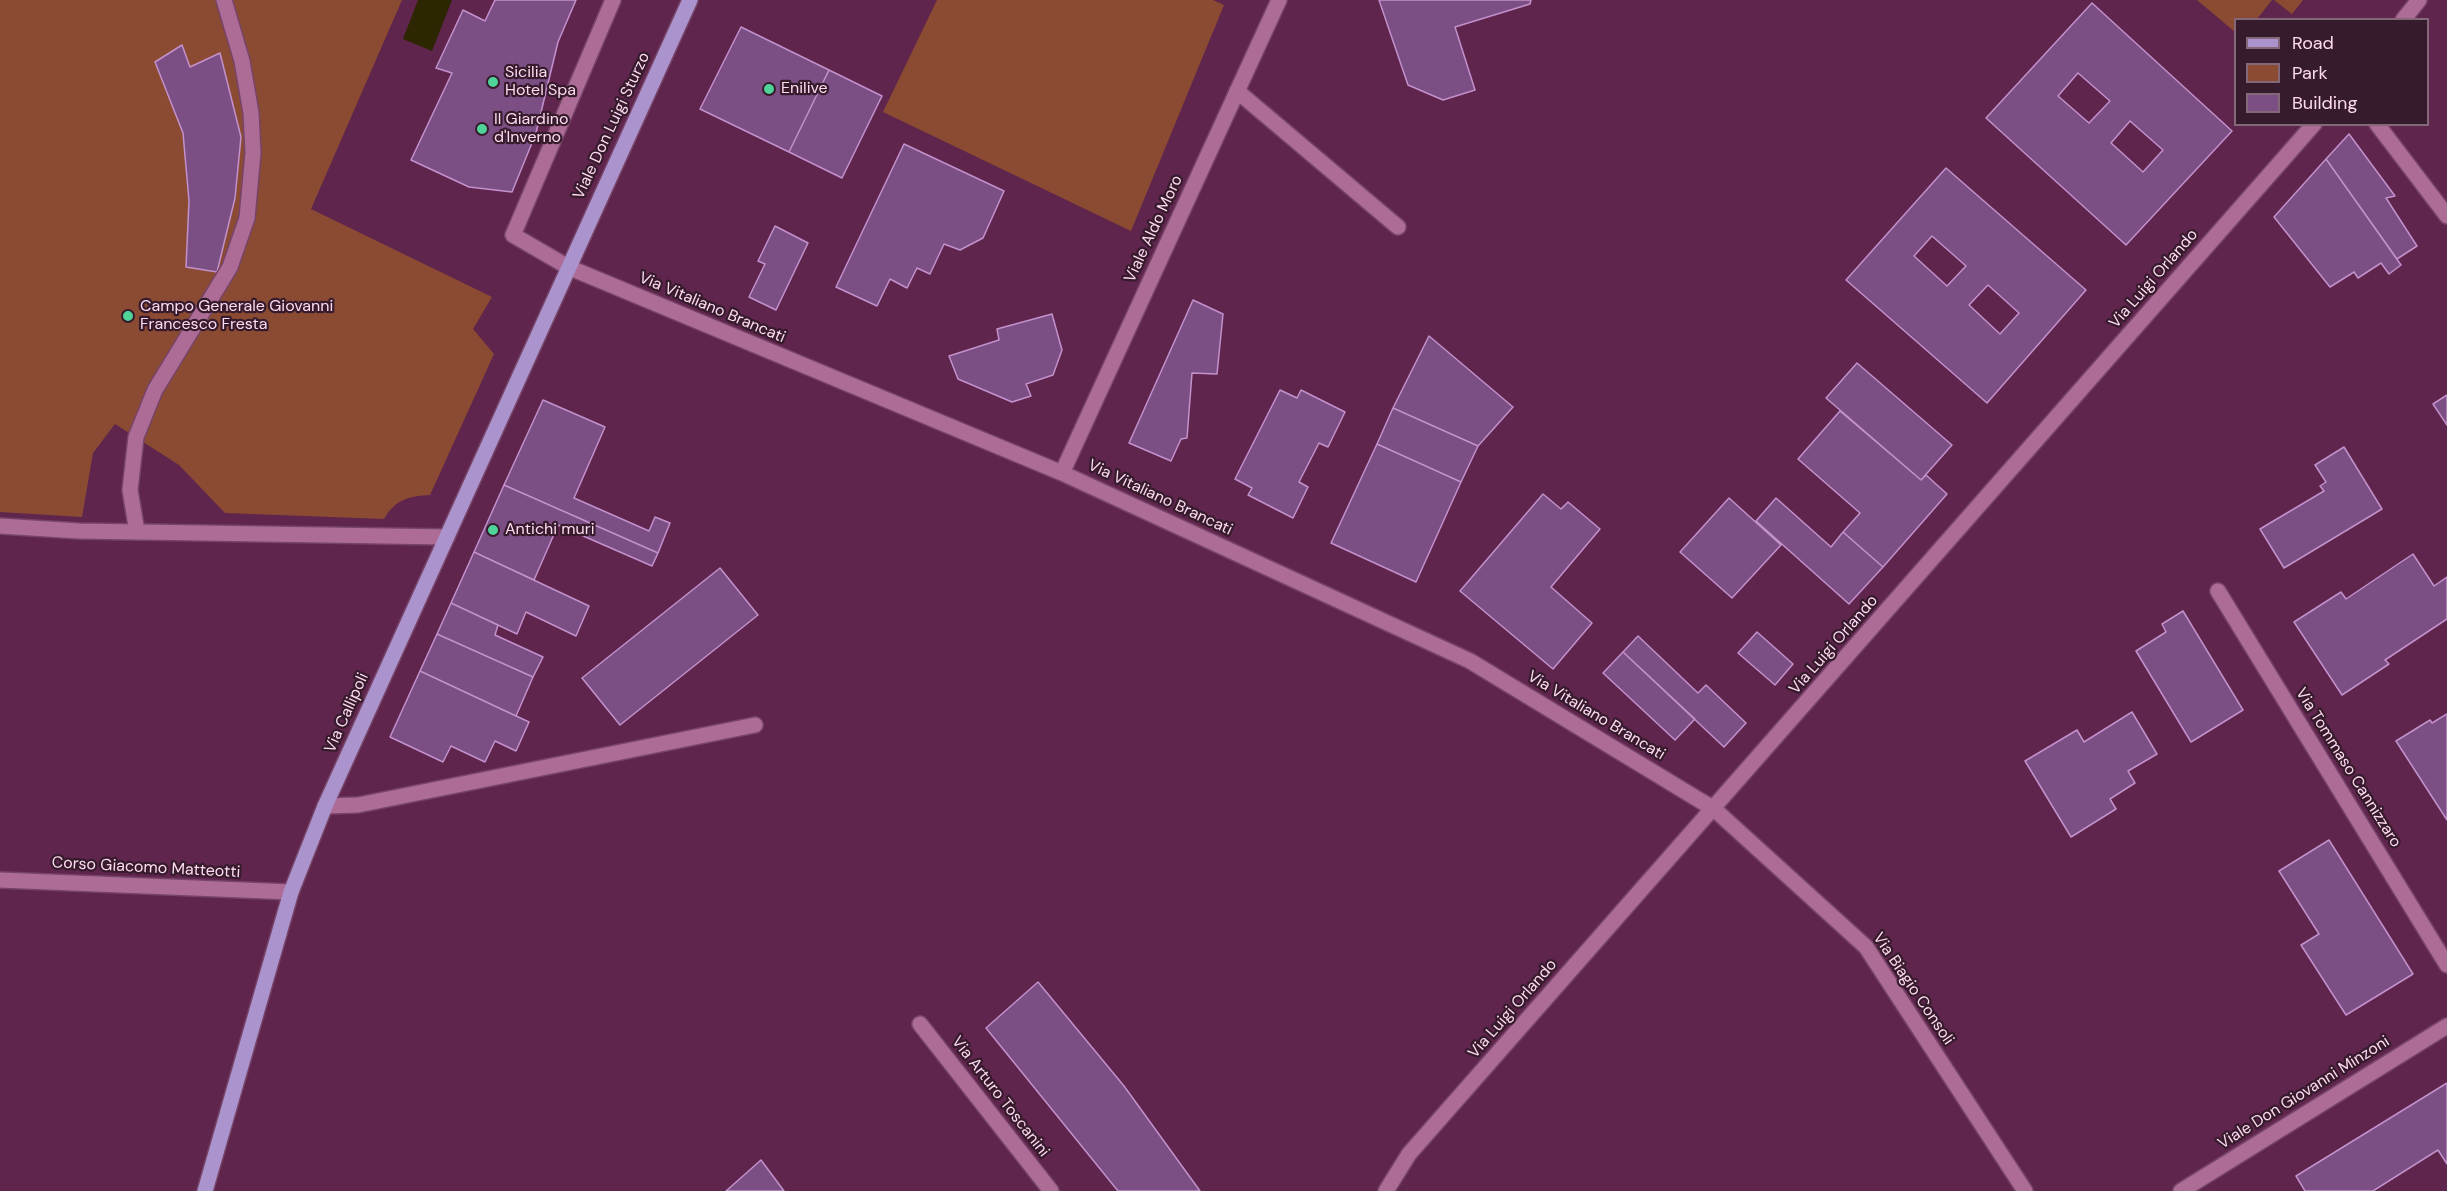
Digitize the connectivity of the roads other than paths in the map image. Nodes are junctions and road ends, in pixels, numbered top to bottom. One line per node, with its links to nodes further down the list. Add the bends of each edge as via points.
1 (224, 0): 15 (street, via 242,61 251,113 253,153 247,218 230,267 154,390 136,437 130,490)
2 (613, 0): 12 (street, Via Vitaliano Brancati, via 513,235)
3 (690, 0): 12 (main road, Viale Don Luigi Sturzo)
4 (1279, 0): 7 (street, Viale Aldo Moro)
5 (2419, 0): 6 (street)
6 (2405, 18)
7 (1237, 91): 11 (street); 13 (street, Viale Aldo Moro)
8 (2311, 126): 20 (street, Via Luigi Orlando)
9 (2379, 126): 10 (street)
10 (2447, 216)
11 (1398, 227)
12 (568, 267): 13 (street, Via Vitaliano Brancati); 16 (main road, Via Callipoli)
13 (1062, 473): 20 (street, Via Vitaliano Brancati, via 1470,661)
14 (0, 526): 15 (street)
15 (137, 532): 16 (street)
16 (447, 537): 19 (main road, Via Callipoli)
17 (2218, 591): 23 (street, Via Tommaso Cannizzaro)
18 (755, 725): 19 (street, via 357,805)
19 (325, 806): 22 (main road, Via Callipoli)
20 (1714, 809): 28 (street, Via Luigi Orlando, via 1409,1154); 29 (street, Via Biagio Consoli, via 1866,947)
21 (0, 880): 22 (street, Corso Giacomo Matteotti)
22 (291, 892): 26 (main road, Via Callipoli)
23 (2447, 965)
24 (920, 1024): 27 (street, Via Arturo Toscanini)
25 (2447, 1026): 30 (street, Viale Don Giovanni Minzoni)
26 (206, 1191)
27 (1051, 1191)
28 (1386, 1191)
29 (2025, 1191)
30 (2181, 1191)

